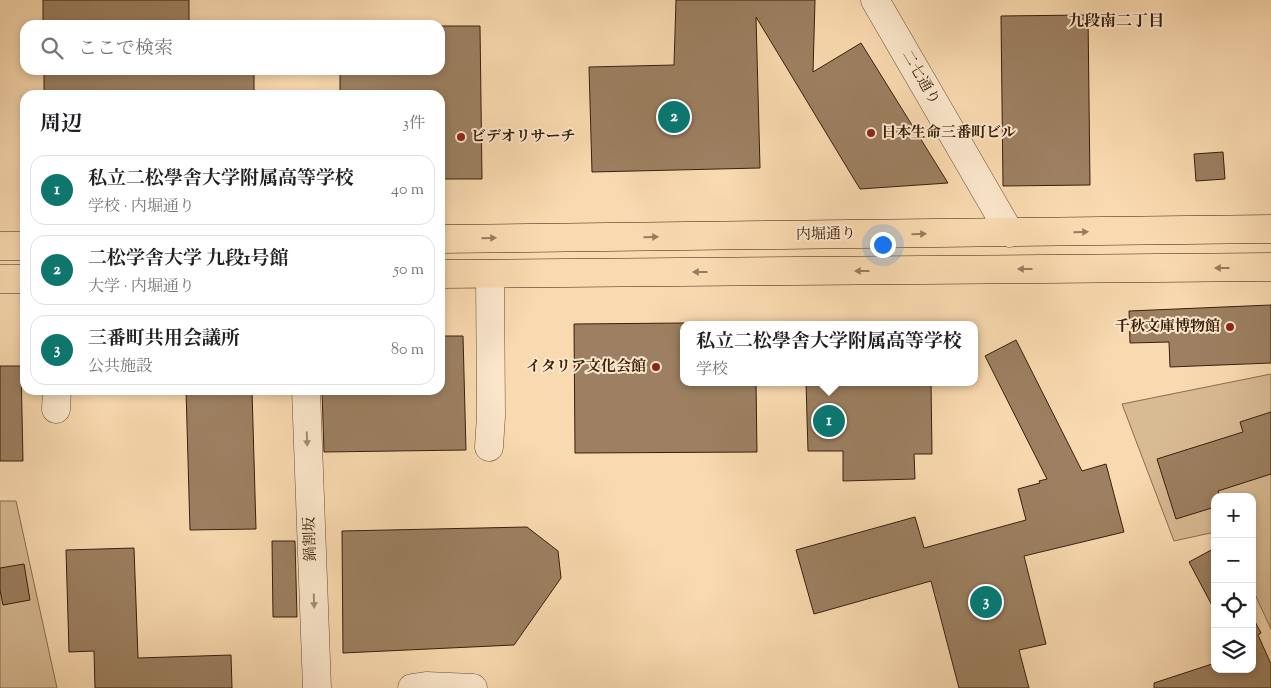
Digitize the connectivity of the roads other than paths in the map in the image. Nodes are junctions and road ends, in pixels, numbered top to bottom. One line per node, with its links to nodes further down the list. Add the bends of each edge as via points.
1 (875, 0): 3 (street, 二七通り)
2 (1271, 230): 3 (main road, 内堀通り, one-way to 2)
3 (1010, 234): 4 (main road, 内堀通り, one-way to 3)
4 (445, 239)
5 (0, 246): 6 (main road)
6 (20, 246)
7 (1271, 267): 9 (main road, one-way to 9)
8 (445, 274): 9 (main road)
9 (490, 274): 13 (street)
10 (0, 279): 11 (main road)
11 (20, 279)
12 (306, 395): 14 (street, 鍋割坂, one-way to 14)
13 (489, 447)
14 (317, 688)
15 (412, 688): 16 (street)
16 (473, 688)

